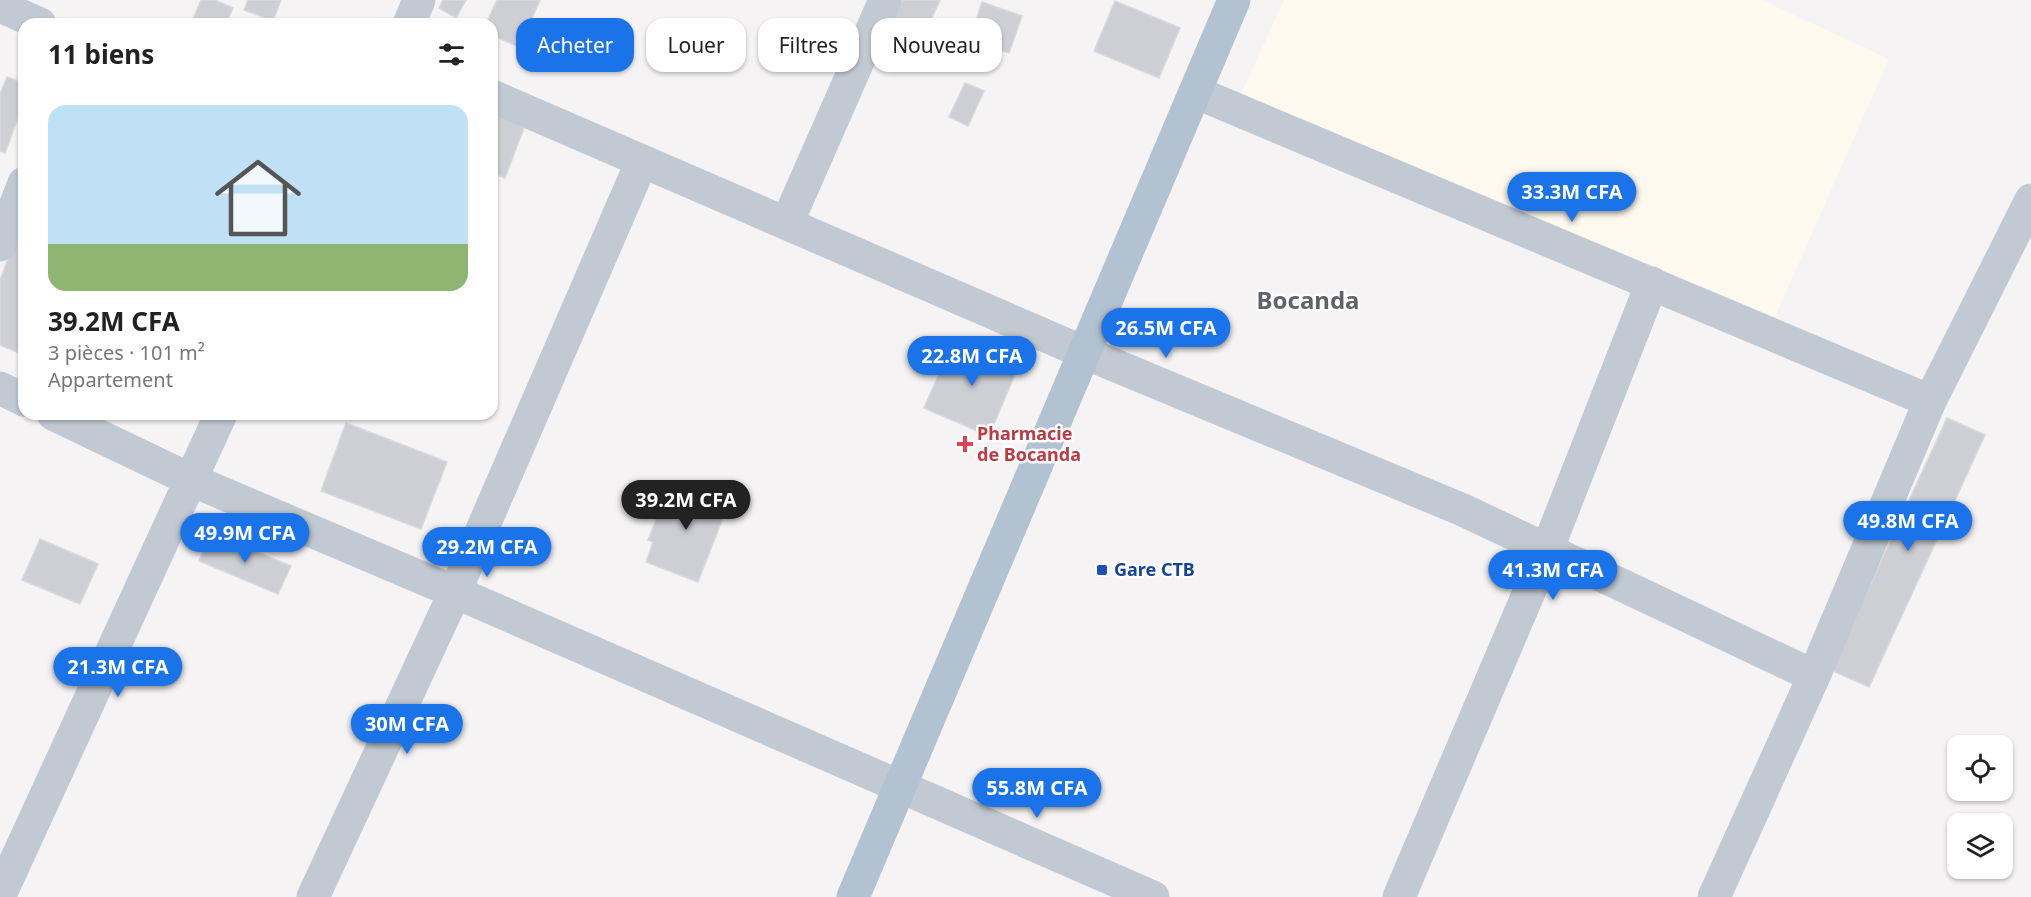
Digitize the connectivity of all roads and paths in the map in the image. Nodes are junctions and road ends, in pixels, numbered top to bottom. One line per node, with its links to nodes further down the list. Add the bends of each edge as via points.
1 (419, 0): 6 (street)
2 (885, 0): 12 (street)
3 (1234, 0): 7 (main road)
4 (0, 6): 5 (street)
5 (27, 18)
6 (412, 18)
7 (1195, 92): 14 (street); 15 (main road)
8 (498, 99): 9 (street)
9 (642, 161): 12 (street); 23 (street)
10 (18, 198): 13 (street)
11 (2031, 200): 18 (street)
12 (787, 223): 15 (street)
13 (0, 245)
14 (1652, 284): 18 (street); 22 (street)
15 (1083, 352): 22 (street, via 1463,510); 25 (main road)
16 (0, 388): 17 (street)
17 (18, 397)
18 (1930, 401): 24 (street)
19 (66, 420): 21 (street)
20 (217, 420): 21 (street)
21 (189, 479): 23 (street); 26 (street)
22 (1547, 550): 24 (street); 30 (street)
23 (455, 592): 25 (street); 27 (street)
24 (1814, 676): 31 (street)
25 (900, 788): 28 (main road); 29 (street)
26 (0, 895)
27 (313, 897)
28 (853, 897)
29 (1153, 897)
30 (1399, 897)
31 (1714, 897)

